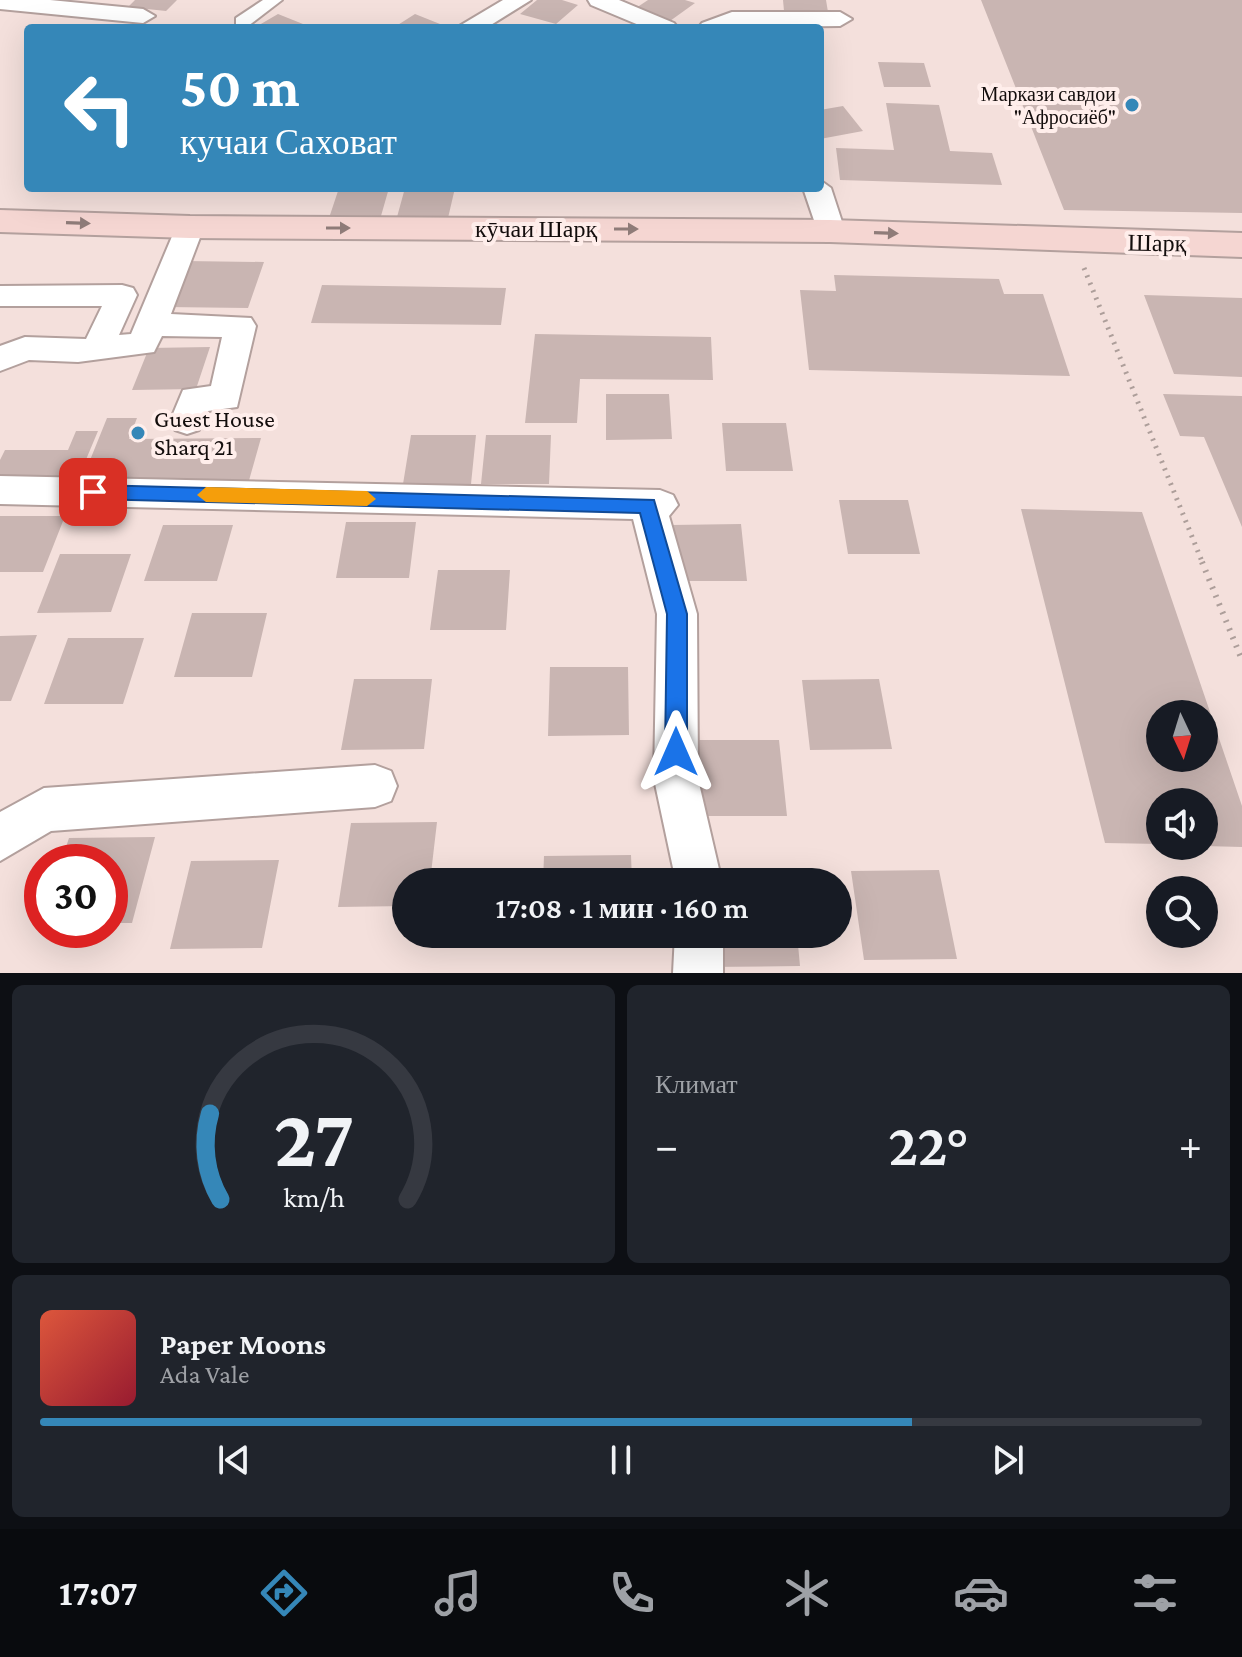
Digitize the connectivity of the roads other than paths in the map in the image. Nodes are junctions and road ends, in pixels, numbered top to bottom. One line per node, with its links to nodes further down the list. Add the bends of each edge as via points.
1 (274, 0): 7 (street)
2 (520, 0): 8 (street)
3 (599, 0): 9 (street)
4 (0, 2): 5 (street)
5 (143, 16)
6 (840, 19): 10 (street, via 732,19)
7 (242, 22)
8 (475, 24)
9 (656, 24)
10 (716, 24)
11 (818, 192): 14 (street)
12 (0, 221): 13 (main road, кӯчаи Шарқ, one-way to 13)
13 (190, 227): 14 (main road, кӯчаи Шарқ, one-way to 14); 18 (street)
14 (830, 231): 15 (main road, кӯчаи Шарқ, one-way to 15)
15 (1073, 241): 16 (main road, Шарқ)
16 (1242, 245)
17 (0, 296): 19 (street, via 122,295)
18 (153, 325): 19 (street, via 143,344); 21 (street, via 240,326 225,398 195,399)
19 (97, 349): 20 (street, via 25,348)
20 (0, 359)
21 (187, 421)
22 (0, 490): 25 (street, via 654,505 677,614 676,779)
23 (375, 786): 24 (street, via 44,810)
24 (0, 838)
25 (696, 868)
26 (699, 948): 27 (street)
27 (698, 973)

